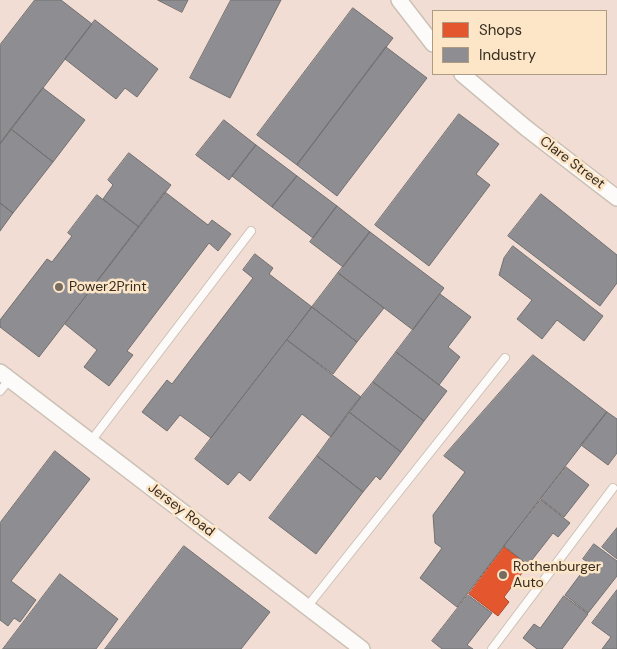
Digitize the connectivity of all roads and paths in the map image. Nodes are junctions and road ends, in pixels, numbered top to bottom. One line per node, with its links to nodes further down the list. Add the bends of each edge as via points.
1 (399, 0): 2 (street)
2 (432, 43)
3 (463, 75): 4 (street, Clare Street)
4 (617, 198)
5 (251, 231): 9 (lane)
6 (505, 358): 11 (lane)
7 (5, 376): 8 (lane); 9 (street, Jersey Road)
8 (0, 391)
9 (91, 441): 11 (street, Jersey Road)
10 (613, 488): 13 (lane)
11 (307, 607): 12 (street, Jersey Road)
12 (362, 649)
13 (492, 649)

